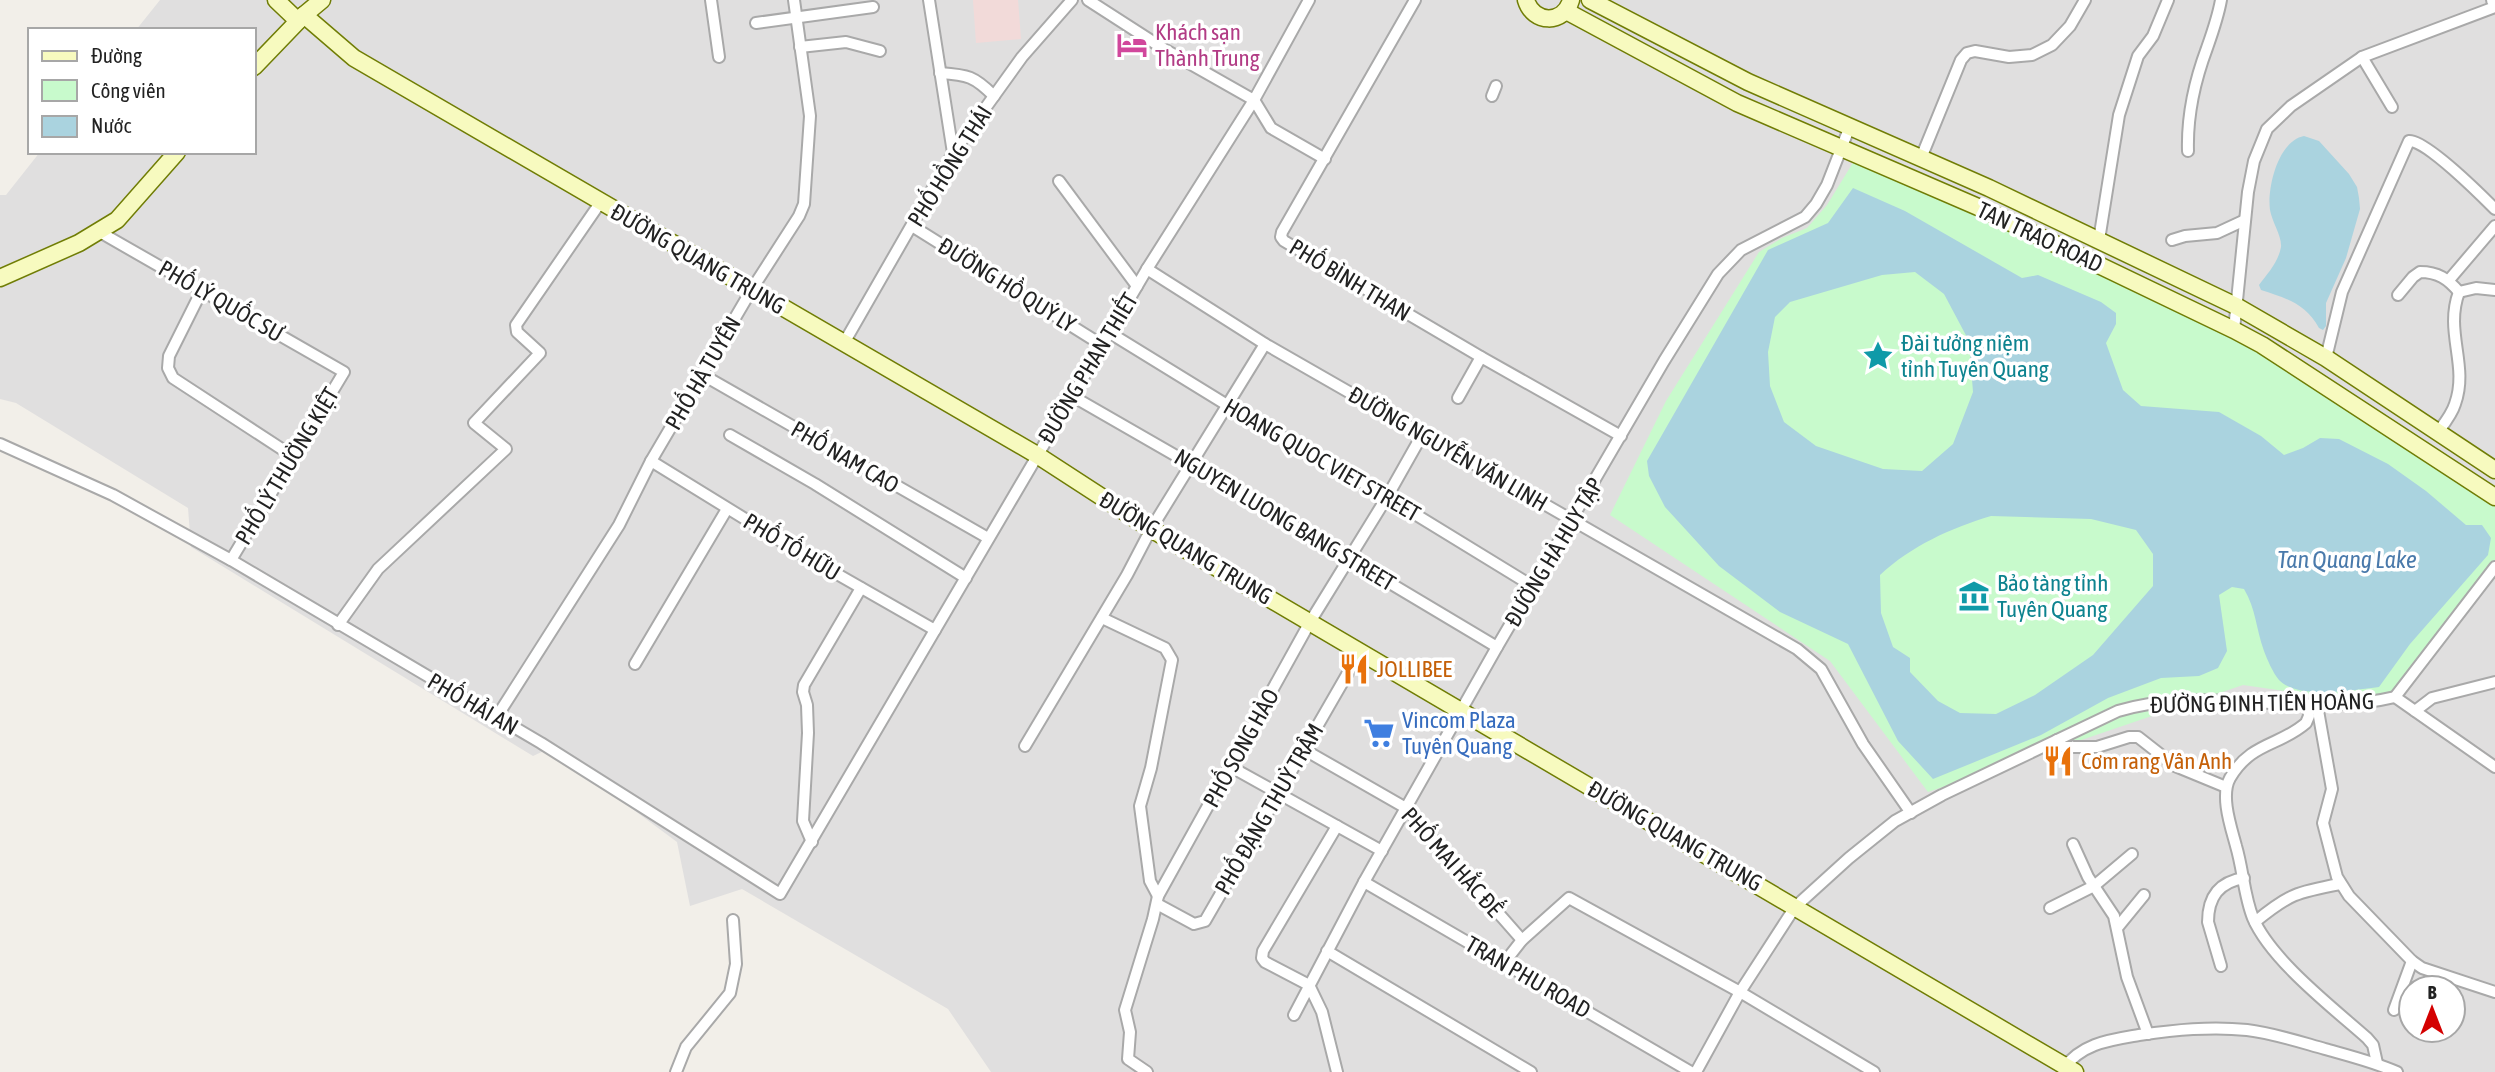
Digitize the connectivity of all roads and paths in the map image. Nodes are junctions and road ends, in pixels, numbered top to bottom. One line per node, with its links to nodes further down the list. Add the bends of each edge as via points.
1 (276, 0): 17 (main road, ĐƯỜNG QUANG TRUNG)
2 (712, 0): 23 (street)
3 (794, 0): 19 (street, PHỐ HÀ TUYÊN)
4 (929, 0): 26 (street)
5 (1072, 0): 27 (street, PHỐ HỒNG THÁI)
6 (1088, 0): 28 (street)
7 (1309, 0): 28 (street, ĐƯỜNG PHAN THIẾT)
8 (1415, 0): 36 (street, PHỐ BÌNH THAN)
9 (1526, 0): 14 (main road, via 1534,14 1546,19 1560,16)
10 (1590, 0): 18 (main road, TAN TRAO ROAD)
11 (2085, 0): 35 (street, via 2052,45 2032,55 1967,53)
12 (2168, 0): 44 (street, via 2153,36 2138,55 2119,115)
13 (2221, 0): 32 (street, via 2197,85)
14 (1569, 6): 31 (main road, TAN TRAO ROAD, via 1738,103)
15 (873, 7): 19 (street)
16 (2495, 7): 24 (street)
17 (309, 8): 25 (main road); 38 (main road, ĐƯỜNG QUANG TRUNG, via 354,58)
18 (1620, 8): 30 (main road, TAN TRAO ROAD, via 1748,82)
19 (796, 16): 20 (street); 21 (street, PHỐ HÀ TUYÊN)
20 (756, 23)
21 (800, 47): 22 (street, via 846,42); 50 (street, PHỐ HÀ TUYÊN, via 810,116 804,204)
22 (880, 51)
23 (719, 57)
24 (2362, 57): 29 (street); 40 (street, via 2291,106 2267,129 2254,161)
25 (256, 65)
26 (940, 73): 27 (street, via 968,75); 33 (street)
27 (993, 96): 33 (street, PHỐ HỒNG THÁI)
28 (1254, 100): 36 (street, via 1271,128); 46 (street, ĐƯỜNG PHAN THIẾT)
29 (2392, 107)
30 (1850, 126): 31 (street, ĐƯỜNG HÀ HUY TẬP); 35 (main road, TAN TRAO ROAD)
31 (1841, 149): 56 (main road, TAN TRAO ROAD, via 1968,202); 71 (street, ĐƯỜNG HÀ HUY TẬP, via 1827,186 1805,217 1741,250 1718,274)
32 (2188, 151)
33 (953, 153): 41 (street, PHỐ HỒNG THÁI)
34 (175, 154): 43 (main road, via 117,220)
35 (1921, 158): 44 (main road, TAN TRAO ROAD)
36 (1325, 159): 61 (street, PHỐ BÌNH THAN, via 1282,232 1283,241)
37 (1059, 181): 49 (street)
38 (600, 203): 50 (main road, ĐƯỜNG QUANG TRUNG); 92 (street, via 516,325 517,332 540,353 474,423 506,449 378,569)
39 (2495, 209): 62 (street, via 2455,170 2418,141 2409,141 2342,292)
40 (2245, 220): 45 (street, via 2217,233); 55 (street)
41 (912, 226): 58 (street, PHỐ HỒNG THÁI); 60 (street, ĐƯỜNG HỒ QUÝ LY)
42 (2495, 226): 48 (street)
43 (98, 232): 47 (main road); 52 (street, PHỐ LÝ QUỐC SƯ)
44 (2099, 240): 55 (main road, TAN TRAO ROAD)
45 (2172, 240)
46 (1147, 269): 49 (street, ĐƯỜNG PHAN THIẾT); 59 (street, ĐƯỜNG NGUYỄN VĂN LINH)
47 (0, 278)
48 (2449, 280): 53 (street); 54 (street, via 2420,272)
49 (1137, 286): 57 (street, ĐƯỜNG PHAN THIẾT)
50 (752, 289): 58 (main road, ĐƯỜNG QUANG TRUNG); 64 (street, PHỐ HÀ TUYÊN)
51 (2495, 289): 53 (street)
52 (202, 290): 63 (street, PHỐ LÝ QUỐC SƯ); 74 (street, via 169,356 169,373)
53 (2459, 292): 68 (street, via 2452,319 2459,390 2455,407)
54 (2398, 295)
55 (2236, 306): 56 (street); 62 (main road, TAN TRAO ROAD)
56 (2234, 330): 79 (main road, TAN TRAO ROAD)
57 (1110, 332): 60 (street, ĐƯỜNG PHAN THIẾT); 67 (street, HOANG QUOC VIET STREET)
58 (844, 343): 73 (main road, ĐƯỜNG QUANG TRUNG)
59 (1265, 344): 67 (street); 70 (street, ĐƯỜNG NGUYỄN VĂN LINH)
60 (1102, 345): 65 (street, ĐƯỜNG PHAN THIẾT)
61 (1481, 357): 66 (street); 71 (street, PHỐ BÌNH THAN)
62 (2326, 358): 68 (main road, TAN TRAO ROAD)
63 (344, 372): 74 (street, PHỐ LÝ THƯỜNG KIỆT)
64 (703, 375): 75 (street, PHỐ HÀ TUYÊN); 83 (street, PHỐ NAM CAO)
65 (1072, 396): 73 (street, ĐƯỜNG PHAN THIẾT); 76 (street, NGUYEN LUONG BANG STREET)
66 (1458, 398)
67 (1227, 405): 76 (street); 78 (street, HOANG QUOC VIET STREET)
68 (2438, 432): 77 (main road, TAN TRAO ROAD)
69 (730, 435): 87 (street)
70 (1422, 435): 78 (street, PHỐ SONG HÀO); 81 (street, ĐƯỜNG NGUYỄN VĂN LINH)
71 (1621, 436): 81 (street, ĐƯỜNG HÀ HUY TẬP)
72 (0, 444): 85 (street, PHỐ HẢI AN, via 113,495)
73 (1037, 455): 82 (main road, ĐƯỜNG QUANG TRUNG); 83 (street, ĐƯỜNG PHAN THIẾT)
74 (294, 457): 85 (street, PHỐ LÝ THƯỜNG KIỆT)
75 (651, 461): 80 (street, PHỐ TỐ HỮU); 102 (street, PHỐ HÀ TUYÊN, via 619,525)
76 (1192, 465): 82 (street); 84 (street, NGUYEN LUONG BANG STREET)
77 (2495, 470)
78 (1387, 497): 84 (street, PHỐ SONG HÀO); 88 (street, HOANG QUOC VIET STREET)
79 (2495, 497)
80 (727, 509): 89 (street, PHỐ TỐ HỮU); 96 (street)
81 (1573, 519): 88 (street, ĐƯỜNG HÀ HUY TẬP); 112 (street, ĐƯỜNG NGUYỄN VĂN LINH, via 1766,630 1821,669 1863,744)
82 (1151, 529): 90 (street); 91 (main road, ĐƯỜNG QUANG TRUNG)
83 (988, 538): 87 (street, ĐƯỜNG PHAN THIẾT)
84 (1350, 559): 91 (street, PHỐ SONG HÀO); 94 (street, NGUYEN LUONG BANG STREET)
85 (231, 560): 92 (street, PHỐ HẢI AN)
86 (2495, 567): 98 (street, ĐƯỜNG ĐINH TIÊN HOÀNG)
87 (966, 578): 93 (street, ĐƯỜNG PHAN THIẾT)
88 (1534, 587): 94 (street, ĐƯỜNG HÀ HUY TẬP)
89 (861, 588): 93 (street, PHỐ TỐ HỮU); 114 (street, via 804,685 808,733 803,821)
90 (1102, 618): 105 (street); 123 (street, via 1165,648 1172,660 1152,768 1140,806 1150,881)
91 (1310, 622): 95 (main road, ĐƯỜNG QUANG TRUNG); 107 (street, PHỐ SONG HÀO)
92 (338, 625): 102 (street, PHỐ HẢI AN)
93 (935, 629): 103 (street, ĐƯỜNG PHAN THIẾT)
94 (1497, 647): 101 (street, ĐƯỜNG HÀ HUY TẬP)
95 (1360, 652): 101 (main road, ĐƯỜNG QUANG TRUNG); 106 (street, PHỐ ĐẶNG THUỲ TRÂM)
96 (635, 664)
97 (2495, 682): 100 (street, via 2432,698)
98 (2395, 697): 99 (street, ĐƯỜNG ĐINH TIÊN HOÀNG); 100 (street)
99 (2313, 705): 104 (street, ĐƯỜNG ĐINH TIÊN HOÀNG, via 2145,704 2118,711); 109 (street, via 2306,723 2245,758); 120 (street, via 2332,789 2323,823)
100 (2415, 711): 108 (street)
101 (1462, 712): 111 (street, ĐƯỜNG HÀ HUY TẬP); 124 (main road, ĐƯỜNG QUANG TRUNG)
102 (496, 718): 114 (street, PHỐ HẢI AN, via 780,894)
103 (871, 739): 114 (street, PHỐ HẢI AN)
104 (2057, 740): 109 (street, via 2063,747 2097,747 2138,737 2175,766); 112 (street, ĐƯỜNG ĐINH TIÊN HOÀNG)
105 (1026, 746)
106 (1303, 749): 110 (street, PHỐ ĐẶNG THUỲ TRÂM); 111 (street, PHỐ MAI HẮC ĐẾ)
107 (1231, 767): 110 (street); 123 (street, PHỐ SONG HÀO)
108 (2495, 767)
109 (2226, 787): 118 (street)
110 (1277, 793): 113 (street); 123 (street, PHỐ ĐẶNG THUỲ TRÂM, via 1205,920 1194,924)
111 (1406, 808): 116 (street, ĐƯỜNG HÀ HUY TẬP); 129 (street, PHỐ MAI HẮC ĐẾ)
112 (1911, 813): 124 (street, ĐƯỜNG ĐINH TIÊN HOÀNG, via 1849,858)
113 (1337, 826): 116 (street); 134 (street, via 1263,951 1265,962)
114 (812, 842)
115 (2074, 844): 121 (street)
116 (1382, 851): 119 (street, ĐƯỜNG HÀ HUY TẬP)
117 (2132, 854): 121 (street)
118 (2244, 878): 127 (street); 133 (street, via 2225,882 2210,908 2208,922)
119 (1364, 882): 130 (street, ĐƯỜNG HÀ HUY TẬP); 132 (street, TRAN PHU ROAD)
120 (2340, 884): 127 (street, via 2290,895); 131 (street)
121 (2094, 886): 125 (street); 128 (street, via 2111,908)
122 (2144, 895): 128 (street)
123 (1158, 900): 144 (street, PHỐ SONG HÀO, via 1125,1010 1130,1032 1128,1059)
124 (1795, 907): 135 (street, ĐƯỜNG ĐINH TIÊN HOÀNG); 142 (main road, ĐƯỜNG QUANG TRUNG)
125 (2050, 908)
126 (733, 920): 143 (street, via 736,964 730,993 686,1047)
127 (2255, 922): 141 (street, via 2284,960 2373,1045)
128 (2118, 928): 139 (street, via 2127,977)
129 (1522, 940): 132 (street); 135 (street, via 1569,898)
130 (1327, 951): 134 (street, ĐƯỜNG HÀ HUY TẬP); 146 (street)
131 (2412, 961): 136 (street); 137 (street)
132 (1504, 962): 147 (street, TRAN PHU ROAD)
133 (2221, 966)
134 (1309, 985): 138 (street, ĐƯỜNG HÀ HUY TẬP); 145 (street, via 1322,1012)
135 (1740, 992): 147 (street, ĐƯỜNG ĐINH TIÊN HOÀNG); 148 (street)
136 (2495, 992)
137 (2394, 1010)
138 (1294, 1015)
139 (2148, 1034): 140 (street, via 2203,1028 2248,1030); 142 (street, via 2094,1044 2080,1051)
140 (2364, 1060): 141 (street); 149 (street)
141 (2377, 1063): 150 (street)
142 (2067, 1070)
143 (676, 1072)
144 (1147, 1072)
145 (1337, 1072)
146 (1531, 1072)
147 (1693, 1072)
148 (1874, 1072)
149 (2358, 1072)
150 (2397, 1072)

